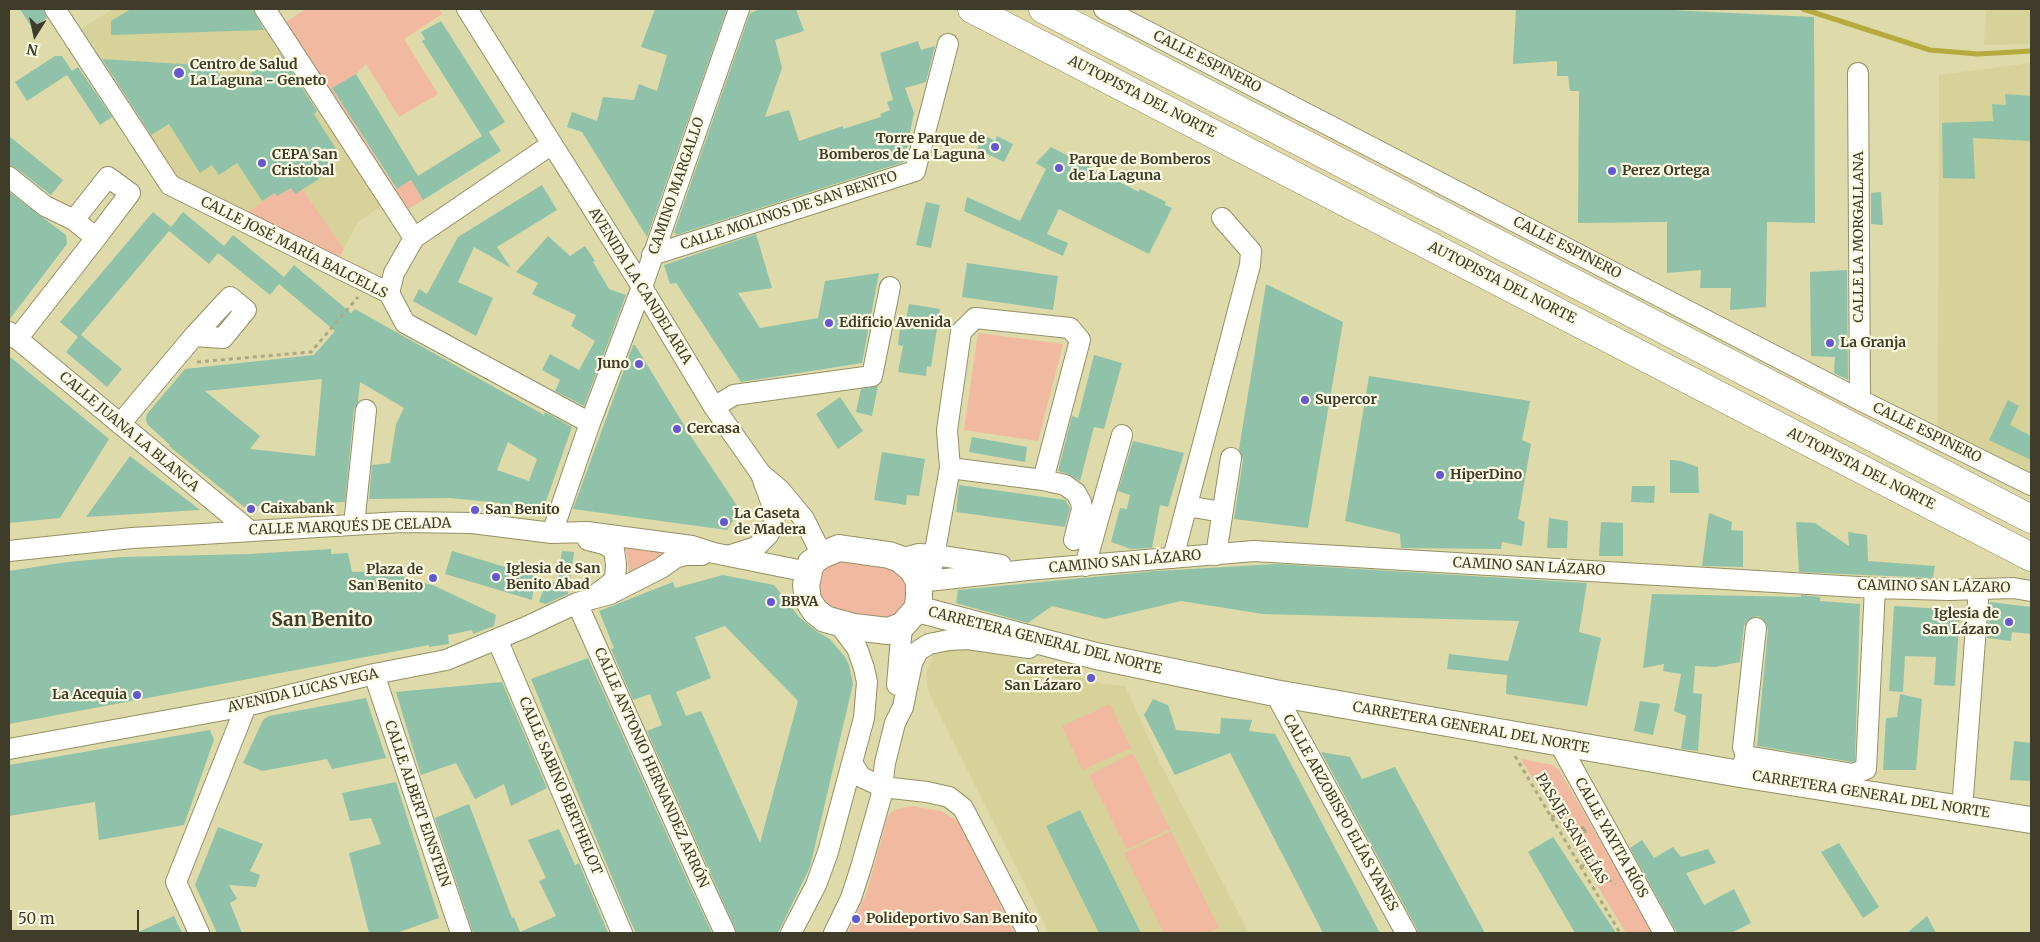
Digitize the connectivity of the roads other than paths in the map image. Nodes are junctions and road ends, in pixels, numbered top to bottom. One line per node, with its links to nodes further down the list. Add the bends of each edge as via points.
1 (55, 9): 19 (street, CALLE JOSÉ MARÍA BALCELLS, via 170,185)
2 (265, 9): 15 (street)
3 (467, 9): 10 (street, AVENIDA LA CANDELARIA)
4 (739, 9): 16 (street, CAMINO MARGALLO)
5 (972, 9): 44 (highway, AUTOPISTA DEL NORTE)
6 (1043, 9): 35 (highway)
7 (1104, 9): 22 (street, CALLE ESPINERO)
8 (948, 44): 16 (street, CALLE MOLINOS DE SAN BENITO, via 915,171)
9 (1858, 73): 22 (street, CALLE LA MORGALLANA)
10 (552, 144): 15 (street); 17 (street, AVENIDA LA CANDELARIA)
11 (9, 177): 13 (street, via 46,206)
12 (1222, 218): 33 (street, via 1251,251 1250,264)
13 (74, 220): 14 (street); 14 (street, via 108,176 130,193)
14 (96, 238): 20 (street)
15 (414, 238): 19 (street, via 394,273)
16 (652, 255): 17 (street, CAMINO MARGALLO)
17 (642, 287): 23 (street, AVENIDA LA CANDELARIA); 25 (street, CAMINO MARGALLO)
18 (890, 287): 23 (street, via 872,376 734,395)
19 (389, 293): 25 (street, CALLE JOSÉ MARÍA BALCELLS, via 405,323)
20 (13, 336): 26 (street, CALLE JUANA LA BLANCA)
21 (194, 336): 26 (street)
22 (1860, 400): 32 (street, CALLE ESPINERO)
23 (714, 407): 30 (street, AVENIDA LA CANDELARIA)
24 (366, 410): 36 (street)
25 (590, 423): 38 (street, CAMINO MARGALLO)
26 (120, 424): 37 (street, CALLE JUANA LA BLANCA)
27 (1122, 435): 48 (street)
28 (1231, 458): 34 (street)
29 (950, 468): 31 (street); 31 (street, via 947,430 960,332 975,318 1070,328 1081,333 1080,340); 43 (street)
30 (761, 474): 41 (street, via 775,513 774,524 768,536 756,547); 47 (street, AVENIDA LA CANDELARIA, via 780,490 804,519)
31 (1043, 480): 39 (street, via 1065,485 1076,493 1081,502)
32 (2031, 485)
33 (1187, 506): 34 (street, via 1216,511); 45 (street)
34 (1223, 508): 42 (street)
35 (2031, 519)
36 (354, 525): 37 (street, CALLE MARQUÉS DE CELADA); 38 (street, CALLE MARQUÉS DE CELADA, via 472,523)
37 (250, 531): 40 (street, CALLE MARQUÉS DE CELADA, via 132,538)
38 (552, 533): 41 (street, CALLE MARQUÉS DE CELADA, via 587,532 692,546); 54 (street, AVENIDA LUCAS VEGA, via 604,544 614,550 615,580)
39 (1074, 540)
40 (9, 551)
41 (722, 554): 47 (street, CALLE MARQUÉS DE CELADA); 54 (street, AVENIDA LUCAS VEGA, via 675,558 610,594)
42 (1216, 554): 45 (street, CAMINO SAN LÁZARO); 51 (street, CAMINO SAN LÁZARO, via 1254,551)
43 (935, 555): 46 (street, CAMINO SAN LÁZARO, via 919,554); 49 (street, CAMINO SAN LÁZARO); 50 (street, via 932,572)
44 (2031, 557)
45 (1173, 558): 48 (street, CAMINO SAN LÁZARO)
46 (900, 559): 47 (main road, via 839,548); 50 (main road)
47 (815, 563): 56 (main road, via 806,586 808,600 815,611)
48 (1085, 566): 49 (street, CAMINO SAN LÁZARO)
49 (1027, 570): 50 (street, CAMINO SAN LÁZARO)
50 (926, 581): 55 (main road)
51 (1875, 588): 52 (street, CAMINO SAN LÁZARO); 68 (street)
52 (1977, 589): 53 (street, CAMINO SAN LÁZARO); 70 (street)
53 (2031, 591)
54 (582, 601): 58 (street, AVENIDA LUCAS VEGA); 75 (street, CALLE ANTONIO HERNANDEZ ARRÓN)
55 (909, 618): 56 (main road, via 888,631); 59 (main road, CARRETERA GENERAL DEL NORTE); 63 (street, via 893,706)
56 (838, 624): 66 (street, via 857,648 867,682 864,718)
57 (1756, 628): 67 (street)
58 (497, 640): 60 (street, AVENIDA LUCAS VEGA, via 446,660); 74 (street, CALLE SABINO BERTHELOT)
59 (1058, 646): 61 (main road, CARRETERA GENERAL DEL NORTE); 63 (street, via 1026,649 968,639 929,644 918,651 912,664 903,707)
60 (374, 674): 62 (street, AVENIDA LUCAS VEGA); 73 (street, CALLE ALBERT EINSTEIN)
61 (1275, 693): 64 (main road, CARRETERA GENERAL DEL NORTE); 79 (street, CALLE ARZOBISPO ELÍAS YANES)
62 (246, 706): 65 (street, AVENIDA LUCAS VEGA); 72 (street, via 176,882)
63 (895, 724): 69 (street, via 885,763)
64 (1559, 743): 67 (main road, CARRETERA GENERAL DEL NORTE); 80 (street, CALLE YAYITA RÍOS)
65 (9, 749)
66 (852, 763): 69 (street, via 861,777); 76 (street, via 828,852 816,885)
67 (1743, 765): 68 (main road, CARRETERA GENERAL DEL NORTE)
68 (1866, 782): 70 (main road, CARRETERA GENERAL DEL NORTE)
69 (883, 787): 77 (street, via 862,864); 78 (street, via 928,792 949,798 963,808)
70 (1962, 810): 71 (main road, CARRETERA GENERAL DEL NORTE)
71 (2031, 820)
72 (198, 933)
73 (461, 933)
74 (622, 933)
75 (725, 933)
76 (791, 933)
77 (834, 933)
78 (1028, 933)
79 (1406, 933)
80 (1664, 933)

